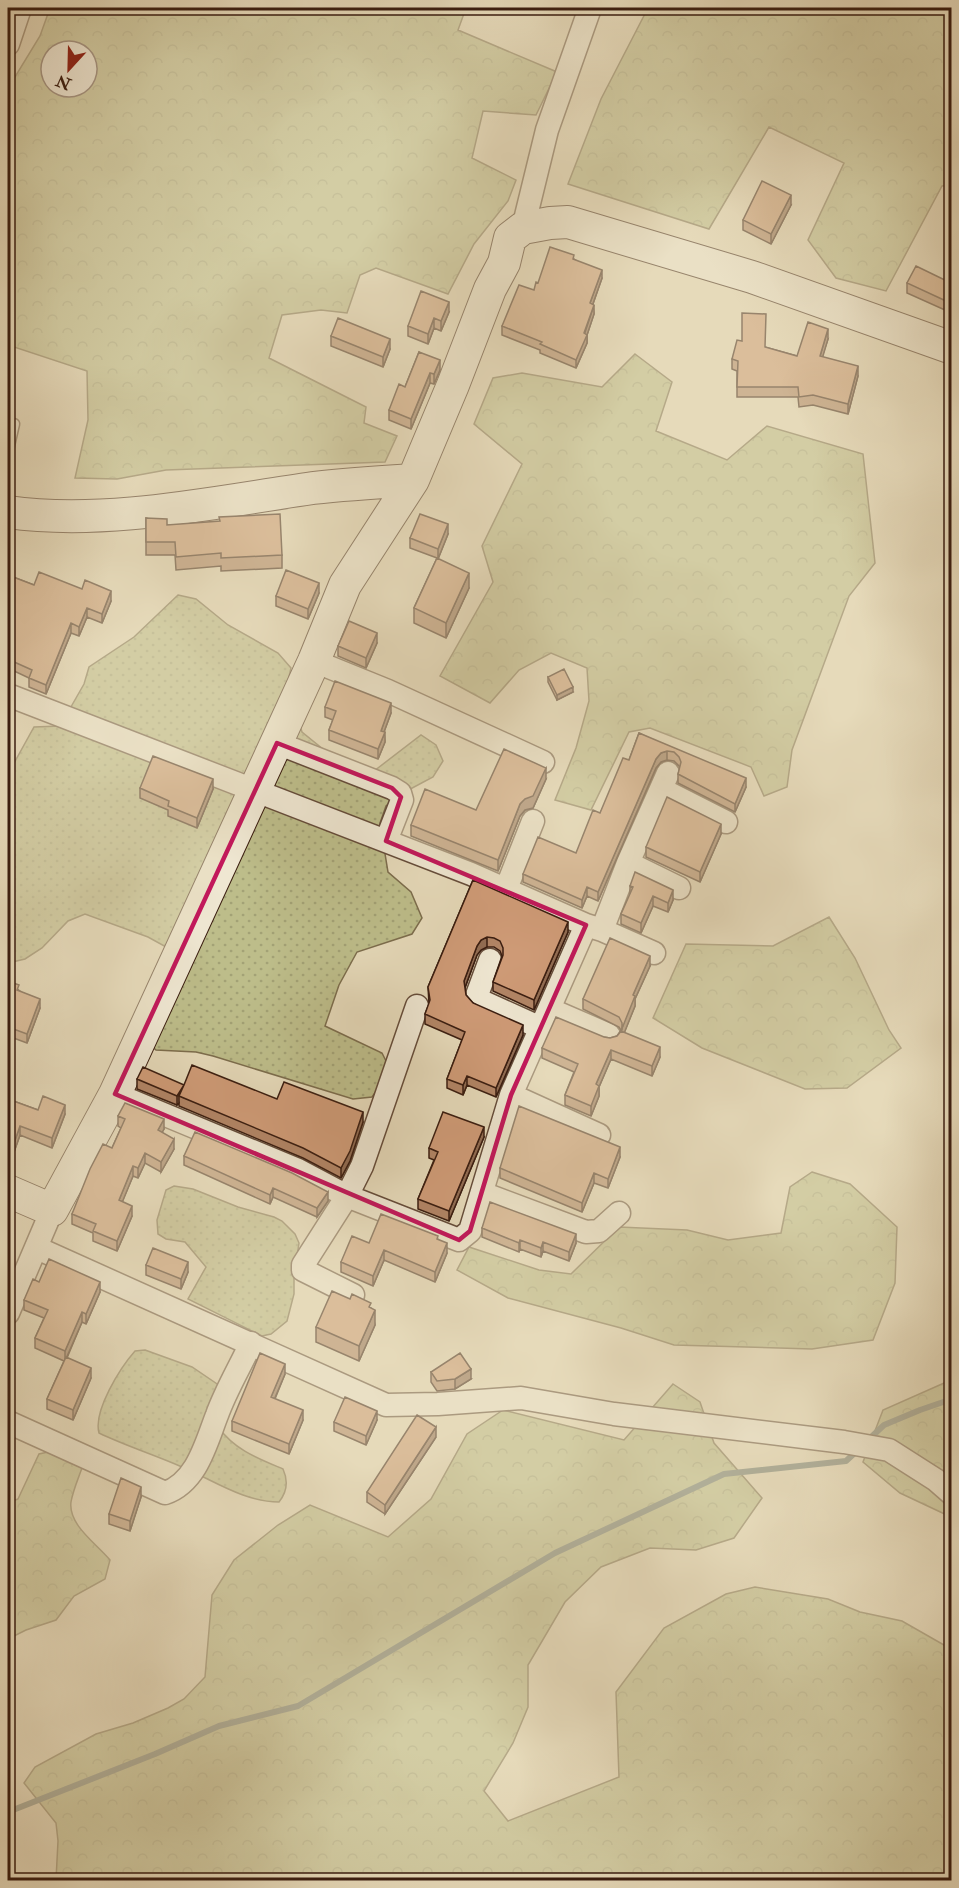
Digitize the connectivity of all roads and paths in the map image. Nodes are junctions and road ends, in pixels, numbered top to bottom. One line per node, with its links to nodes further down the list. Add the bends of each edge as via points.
1 (20, 8): 3 (street)
2 (590, 8): 4 (street, via 547,130)
3 (8, 44)
4 (523, 228): 5 (street, via 568,222 752,277); 8 (street, via 510,238 504,263)
5 (951, 348)
6 (14, 424): 7 (lane)
7 (8, 450)
8 (413, 480): 9 (street, via 108,514); 10 (street, via 345,585)
9 (8, 512)
10 (314, 661): 12 (street); 13 (street)
11 (8, 695): 14 (street)
12 (277, 743): 14 (street); 17 (street, via 400,793 402,800)
13 (543, 762)
14 (255, 791): 17 (street); 27 (street)
15 (533, 821): 20 (street)
16 (726, 822): 18 (street, via 665,781)
17 (386, 841): 20 (street)
18 (628, 863): 19 (street); 21 (street)
19 (679, 888)
20 (506, 889): 21 (street)
21 (594, 927): 22 (street); 25 (street)
22 (654, 953)
23 (490, 960): 25 (street, via 478,1000)
24 (417, 1006): 32 (street, via 362,1166)
25 (545, 1018): 26 (street); 28 (street)
26 (609, 1035)
27 (115, 1094): 32 (street, via 298,1170); 33 (street)
28 (511, 1095): 29 (street); 31 (street)
29 (598, 1135)
30 (8, 1191): 33 (street)
31 (482, 1193): 32 (street, via 470,1231 459,1240); 34 (street, via 586,1232 599,1231)
32 (347, 1196): 36 (street, via 302,1268)
33 (52, 1210): 35 (street)
34 (619, 1213)
35 (37, 1248): 37 (street); 38 (street)
36 (353, 1295)
37 (8, 1313)
38 (251, 1343): 39 (street, via 201,1457 177,1489 165,1493); 40 (street, via 386,1405 521,1398 614,1414 844,1442 889,1450)
39 (8, 1422)
40 (951, 1494)

